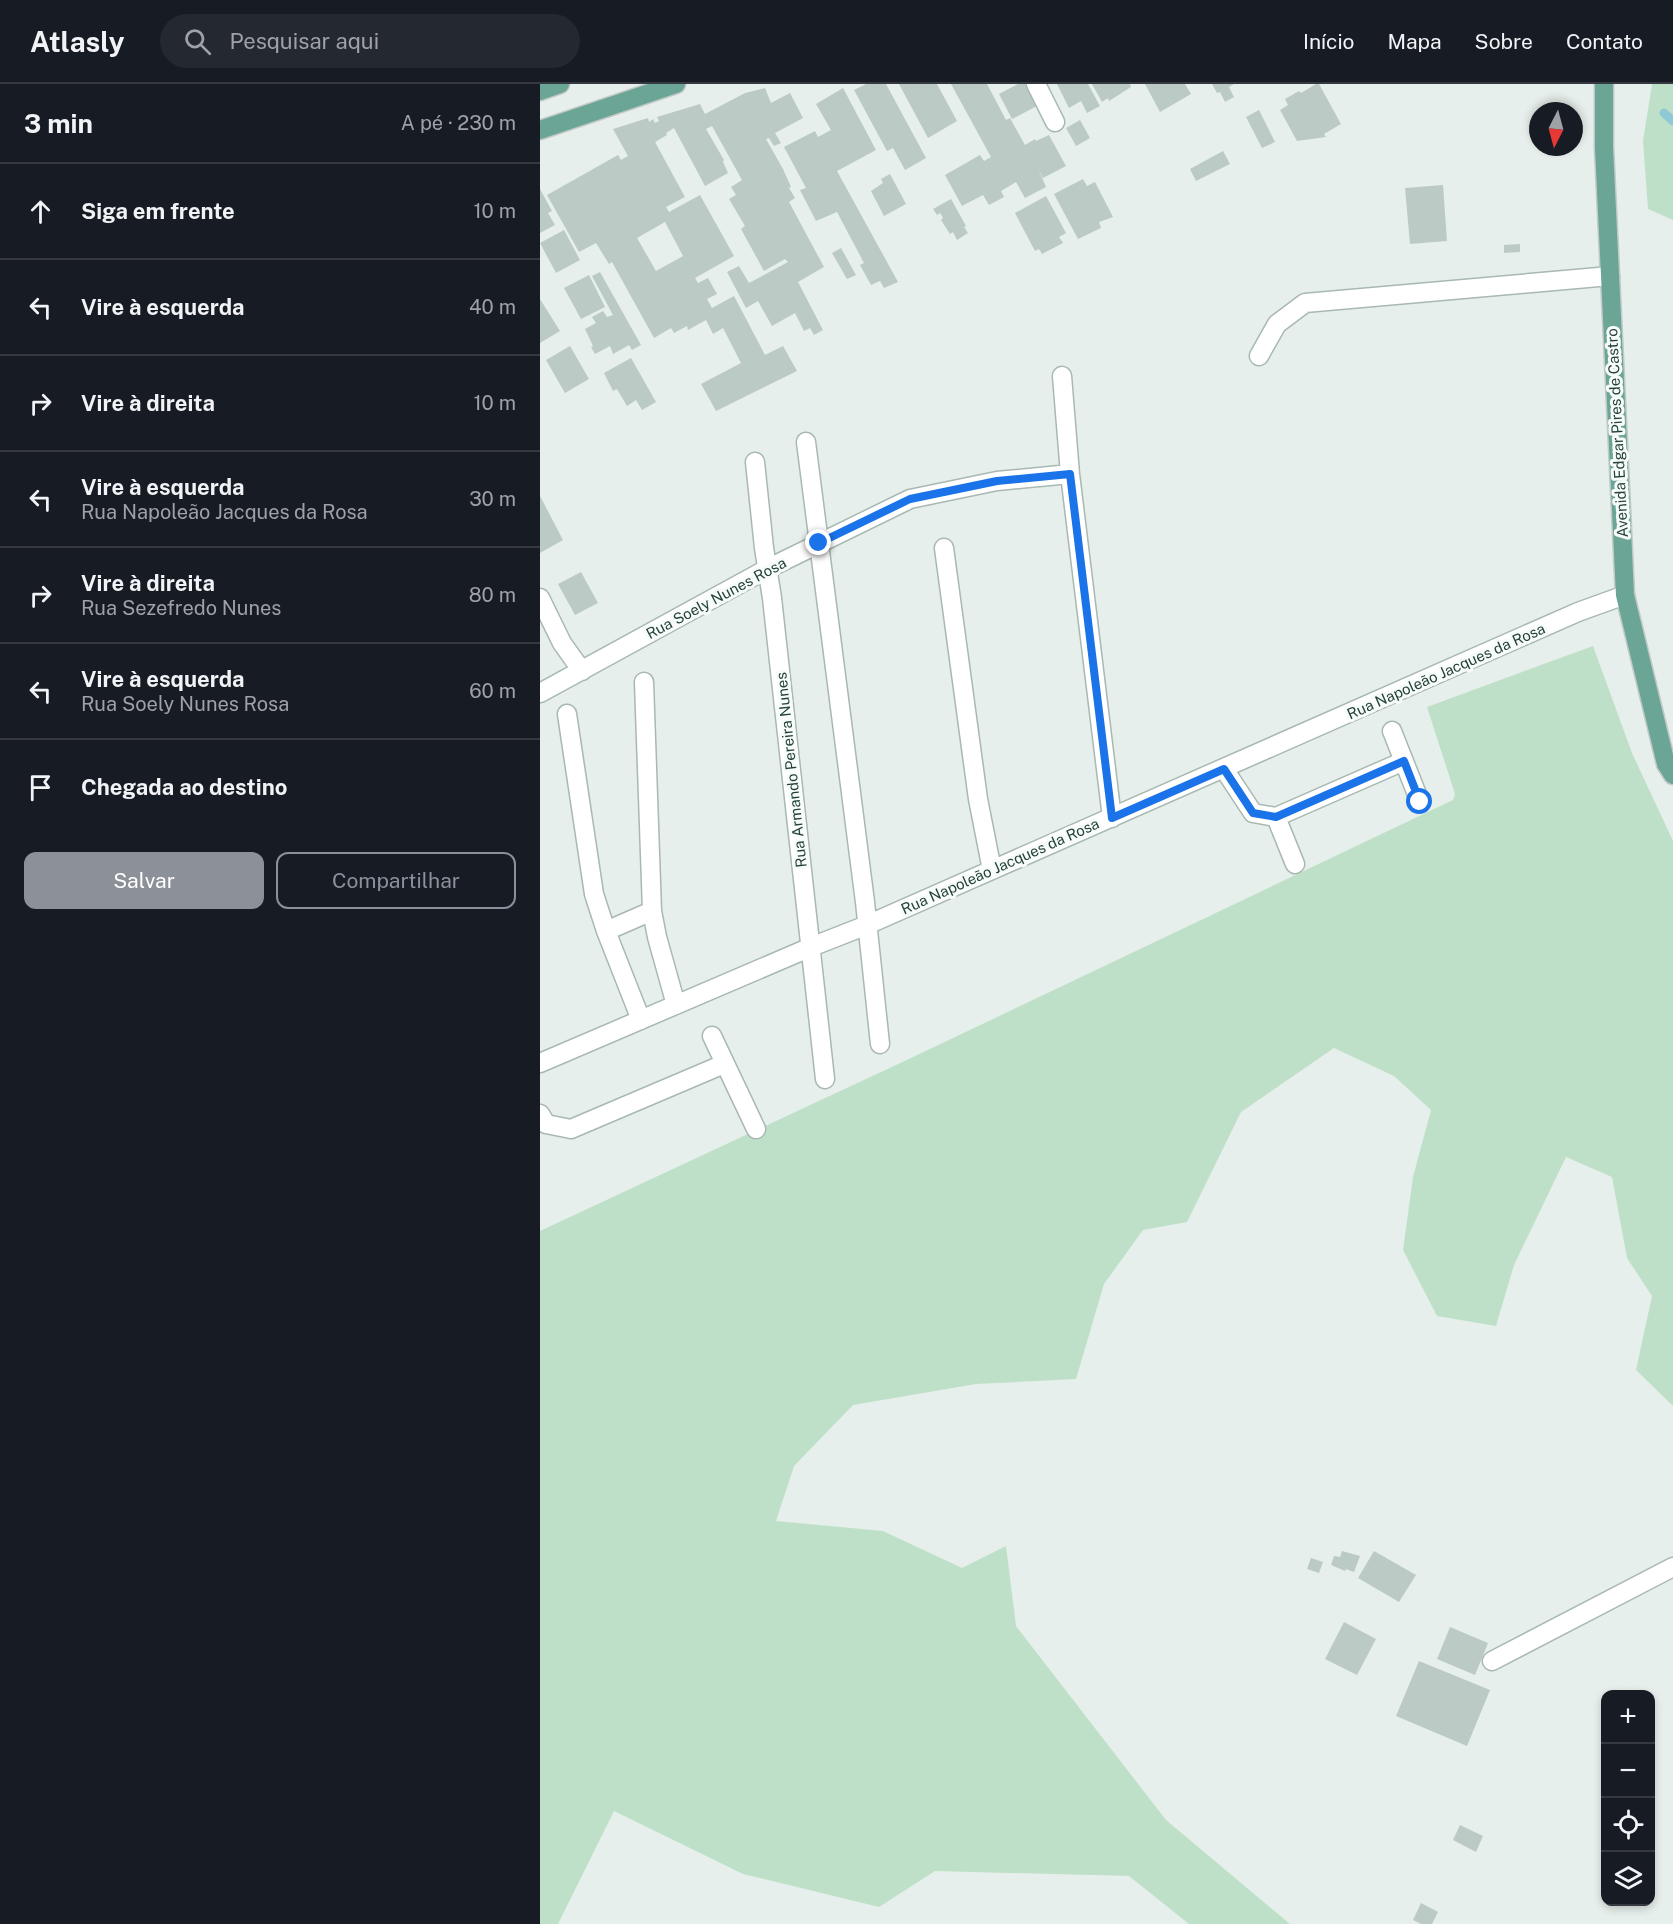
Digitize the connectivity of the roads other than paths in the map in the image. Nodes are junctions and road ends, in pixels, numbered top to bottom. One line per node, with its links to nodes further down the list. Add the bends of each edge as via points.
1 (560, 84): 5 (main road)
2 (676, 84): 7 (main road)
3 (1036, 84): 6 (street)
4 (1604, 84): 8 (main road, Avenida Edgar Pires de Castro)
5 (540, 91)
6 (1055, 122)
7 (540, 130)
8 (1610, 276): 9 (street, via 1305,303 1277,324); 17 (main road, Avenida Edgar Pires de Castro)
9 (1259, 356)
10 (1062, 376): 13 (street)
11 (806, 442): 14 (street)
12 (755, 462): 16 (street, Rua Armando Pereira Nunes)
13 (1070, 474): 14 (street, Rua Soely Nunes Rosa, via 997,481 910,499); 29 (street)
14 (819, 543): 16 (street, Rua Soely Nunes Rosa); 33 (street)
15 (944, 548): 31 (street, via 978,799)
16 (767, 569): 19 (street, Rua Soely Nunes Rosa); 35 (street, Rua Armando Pereira Nunes)
17 (1625, 595): 25 (street, Rua Napoleão Jacques da Rosa); 26 (main road, Avenida Edgar Pires de Castro, via 1666,764)
18 (540, 598): 19 (street, via 562,643)
19 (582, 671): 21 (street, Rua Soely Nunes Rosa)
20 (644, 682): 32 (street)
21 (540, 693)
22 (567, 714): 34 (street, via 594,894)
23 (1392, 731): 24 (street)
24 (1404, 761): 27 (street); 28 (street)
25 (1224, 769): 28 (street, via 1253,813); 29 (street, Rua Napoleão Jacques da Rosa)
26 (1673, 775)
27 (1420, 802)
28 (1276, 817): 30 (street)
29 (1112, 818): 31 (street, Rua Napoleão Jacques da Rosa)
30 (1295, 864)
31 (992, 870): 33 (street, Rua Napoleão Jacques da Rosa)
32 (652, 911): 34 (street); 36 (street)
33 (867, 925): 35 (street, Rua Napoleão Jacques da Rosa); 39 (street)
34 (606, 932): 37 (street)
35 (811, 947): 36 (street, Rua Napoleão Jacques da Rosa); 42 (street, Rua Armando Pereira Nunes)
36 (676, 1005): 37 (street, Rua Napoleão Jacques da Rosa)
37 (641, 1020): 40 (street, Rua Napoleão Jacques da Rosa)
38 (712, 1036): 41 (street)
39 (880, 1044)
40 (540, 1063)
41 (724, 1064): 43 (street, via 572,1129 546,1124); 44 (street)
42 (825, 1079)
43 (540, 1114)
44 (756, 1129)
45 (1673, 1567): 46 (street)
46 (1492, 1661)

